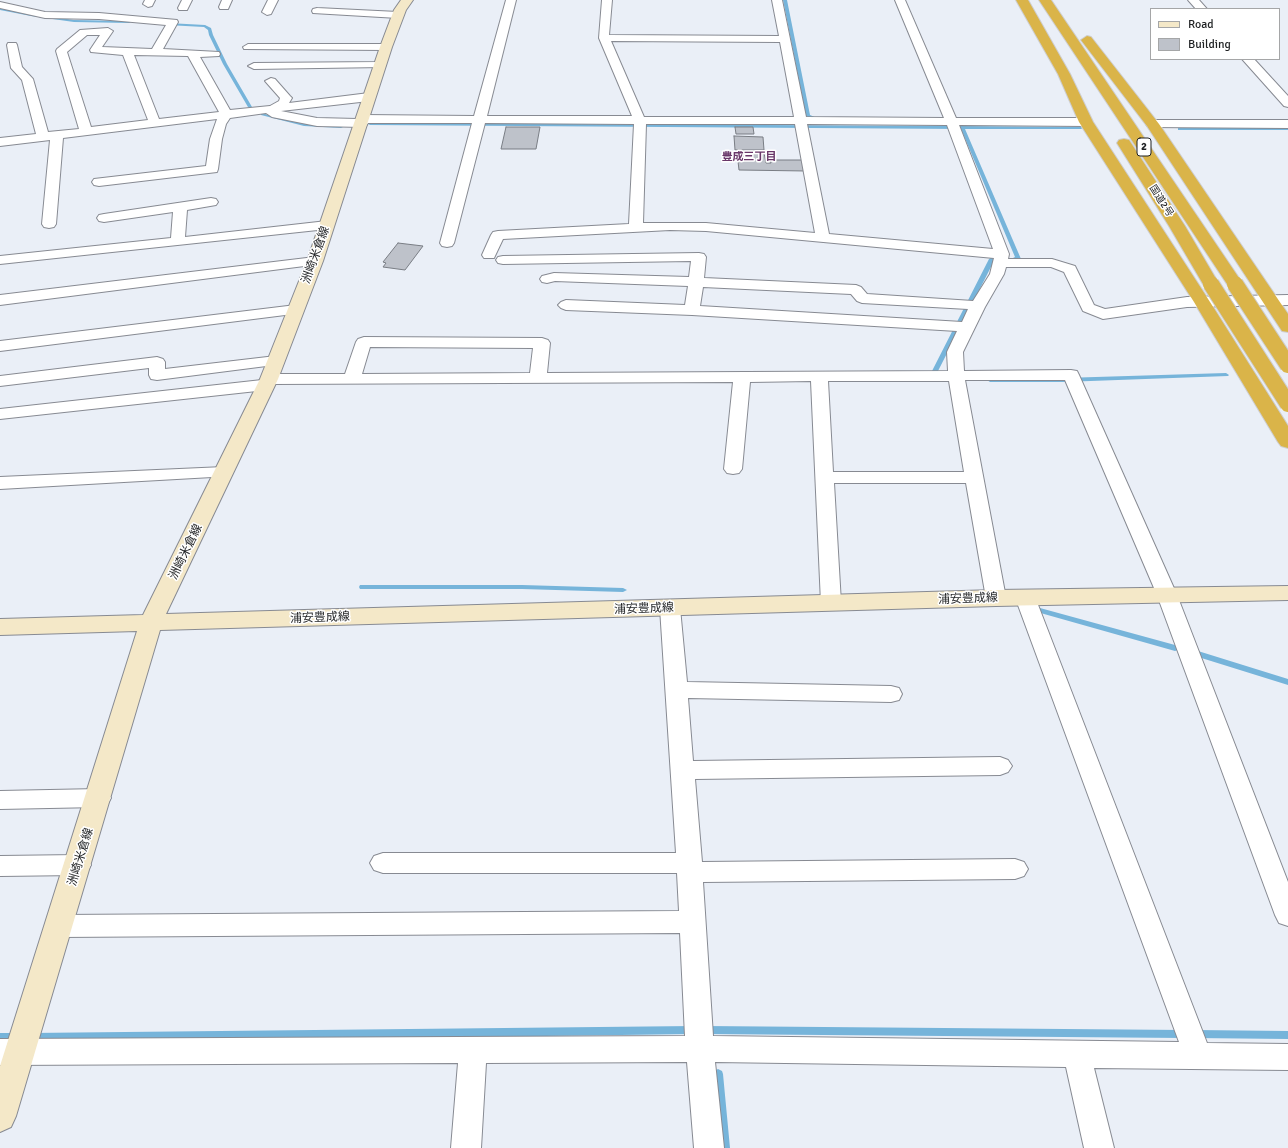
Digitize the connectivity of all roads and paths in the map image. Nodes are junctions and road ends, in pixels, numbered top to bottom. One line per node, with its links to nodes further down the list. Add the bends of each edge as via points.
1 (273, 0): 13 (street)
2 (407, 0): 14 (main road, 洲崎米倉線)
3 (511, 0): 38 (street)
4 (607, 0): 15 (street, via 602,34)
5 (777, 0): 16 (street)
6 (900, 0): 43 (street)
7 (1022, 0): 27 (highway)
8 (1193, 0): 11 (street)
9 (0, 5): 21 (street, via 45,15 99,16 172,24)
10 (1042, 5): 33 (highway, 国道2号 / 2); 54 (highway, 国道2号 / 2, via 1114,128)
11 (1201, 8)
12 (317, 11): 14 (street)
13 (267, 12)
14 (398, 15): 19 (main road, 洲崎米倉線)
15 (604, 38): 16 (street); 40 (street)
16 (785, 39): 39 (street)
17 (12, 45): 46 (street, via 17,68 27,79)
18 (248, 47): 19 (street)
19 (386, 47): 25 (main road, 洲崎米倉線)
20 (127, 52): 21 (street); 37 (street); 44 (street, via 95,50 108,31 84,32 61,51)
21 (156, 52): 22 (street)
22 (192, 53): 23 (street); 34 (street)
23 (215, 54)
24 (1249, 60): 31 (street)
25 (380, 65): 26 (street); 29 (main road, 洲崎米倉線)
26 (254, 66)
27 (1064, 74): 36 (highway); 54 (highway, via 1132,177)
28 (271, 81): 32 (street, via 286,98)
29 (367, 89): 32 (street); 35 (main road, 洲崎米倉線)
30 (333, 90): 32 (street)
31 (1288, 103)
32 (274, 107): 34 (street); 35 (street, via 295,119 316,122)
33 (1122, 112): 41 (highway, via 1126,103 1083,35); 78 (highway, 国道2号 / 2, bridge)
34 (226, 114): 37 (street); 48 (street, via 216,139 212,169)
35 (362, 121): 38 (street); 53 (main road, 洲崎米倉線)
36 (1086, 122): 43 (street); 69 (highway)
37 (155, 123): 44 (street)
38 (479, 123): 40 (street); 58 (street)
39 (808, 123): 40 (street); 43 (street); 56 (street)
40 (640, 124): 55 (street)
41 (1152, 124): 42 (street); 67 (highway)
42 (1288, 124)
43 (953, 126): 60 (street)
44 (86, 131): 45 (street)
45 (58, 135): 46 (street); 52 (street)
46 (43, 136): 47 (street)
47 (0, 142)
48 (99, 182)
49 (210, 202): 50 (street)
50 (180, 207): 51 (street); 57 (street)
51 (104, 218)
52 (49, 224)
53 (327, 225): 57 (street); 63 (main road, 洲崎米倉線)
54 (1177, 226): 86 (highway, 国道2号 / 2, bridge)
55 (636, 228): 56 (street, via 688,226); 59 (street, via 498,235)
56 (823, 237): 60 (street)
57 (178, 242): 61 (street)
58 (447, 243)
59 (489, 255)
60 (1001, 258): 69 (street, via 1052,263 1070,269 1088,308 1103,314 1174,303); 71 (street, via 997,274)
61 (0, 260)
62 (503, 260): 65 (street, via 699,257)
63 (315, 262): 66 (street); 72 (main road, 洲崎米倉線)
64 (547, 279): 65 (street, via 554,277)
65 (696, 282): 71 (street, via 856,290 862,298); 73 (street)
66 (0, 300)
67 (1270, 300): 68 (street); 69 (street); 75 (highway)
68 (1288, 300)
69 (1202, 302): 88 (highway)
70 (566, 305): 73 (street)
71 (971, 306): 74 (street)
72 (296, 310): 76 (street); 77 (main road, 洲崎米倉線)
73 (692, 310): 74 (street)
74 (961, 326): 82 (street, via 955,352)
75 (1288, 327)
76 (0, 346)
77 (276, 361): 84 (street, via 157,375 157,362); 85 (main road, 洲崎米倉線)
78 (1288, 365)
79 (819, 376): 80 (street); 82 (street, via 936,375); 91 (street)
80 (742, 377): 81 (street); 89 (street)
81 (538, 378): 83 (street); 83 (street, via 542,343 364,342)
82 (957, 378): 92 (street); 95 (street, via 1071,375)
83 (352, 379): 85 (street)
84 (0, 382)
85 (267, 382): 87 (street); 90 (main road, 洲崎米倉線)
86 (1288, 404)
87 (0, 414)
88 (1288, 442)
89 (733, 469)
90 (224, 472): 93 (street); 100 (main road, 洲崎米倉線)
91 (824, 477): 92 (street); 98 (street)
92 (975, 478): 97 (street)
93 (0, 483)
94 (1288, 593): 95 (main road, 浦安豊成線)
95 (1167, 595): 96 (main road, 浦安豊成線); 113 (street)
96 (1025, 597): 97 (main road, 浦安豊成線); 117 (street)
97 (996, 598): 98 (main road, 浦安豊成線)
98 (831, 603): 99 (main road, 浦安豊成線)
99 (670, 608): 100 (main road, 浦安豊成線); 102 (street)
100 (152, 622): 101 (main road, 浦安豊成線); 106 (main road, 洲崎米倉線)
101 (0, 628)
102 (676, 690): 103 (street); 105 (street)
103 (891, 694)
104 (1000, 766): 105 (street)
105 (682, 770): 111 (street)
106 (99, 798): 107 (street); 109 (main road, 洲崎米倉線)
107 (0, 800)
108 (383, 863): 111 (street)
109 (78, 865): 110 (street); 115 (main road, 洲崎米倉線)
110 (0, 866)
111 (689, 868): 112 (street); 114 (street)
112 (1015, 869)
113 (1288, 916)
114 (692, 922): 115 (street); 116 (street)
115 (59, 926): 118 (main road, 洲崎米倉線)
116 (699, 1037): 119 (street); 120 (street); 124 (street)
117 (1193, 1042): 120 (street); 121 (street)
118 (17, 1045): 119 (street); 122 (main road, 洲崎米倉線)
119 (473, 1050): 123 (street)
120 (1077, 1055): 125 (street)
121 (1288, 1057)
122 (0, 1114)
123 (466, 1148)
124 (709, 1148)
125 (1099, 1148)

